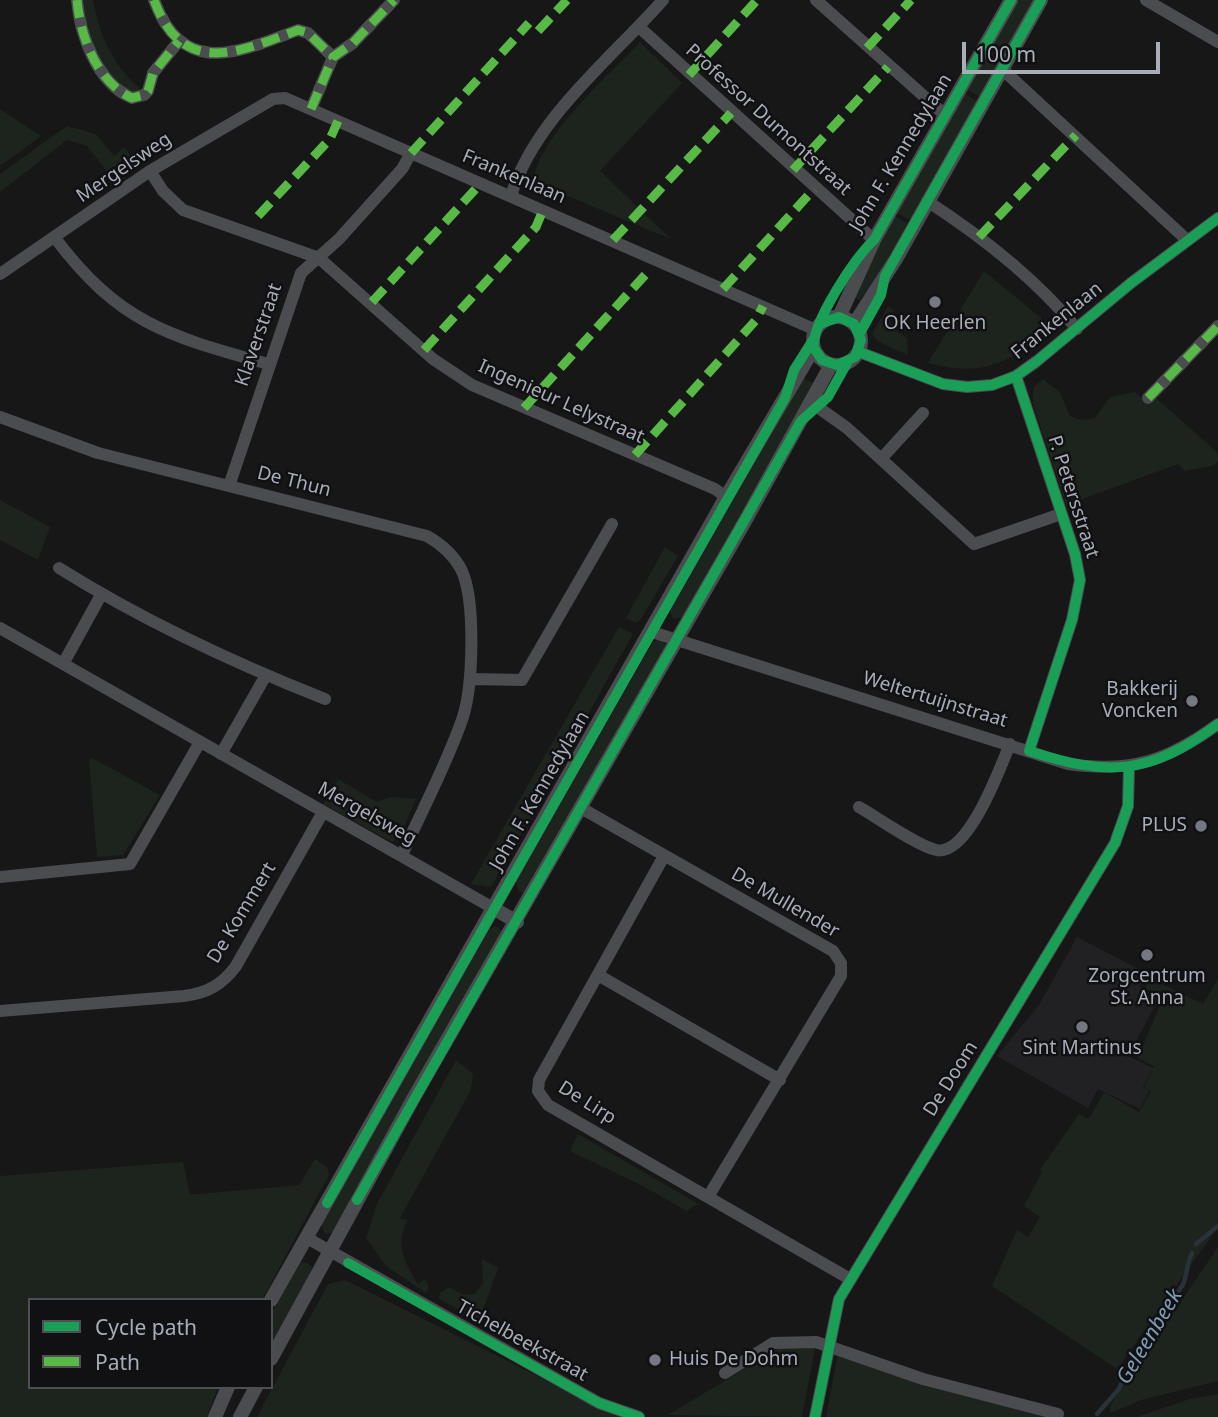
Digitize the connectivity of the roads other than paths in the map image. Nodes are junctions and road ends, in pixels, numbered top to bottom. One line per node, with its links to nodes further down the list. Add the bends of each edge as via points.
1 (77, 0): 10 (street, via 93,58 112,83 132,98 148,91 153,72)
2 (154, 0): 10 (street)
3 (394, 0): 12 (street)
4 (663, 0): 9 (street)
5 (816, 0): 16 (street)
6 (1011, 0): 16 (street, John F. Kennedylaan)
7 (1041, 0): 13 (street)
8 (1146, 0): 11 (street)
9 (639, 27): 19 (street, via 538,138); 23 (street, Professor Dumontstraat)
10 (179, 41): 12 (street, via 205,52 230,54 298,30 308,33)
11 (1218, 42)
12 (333, 57): 15 (street)
13 (1002, 69): 20 (street); 24 (street)
14 (273, 99): 15 (street, Frankenlaan, via 285,98); 18 (street, Mergelsweg)
15 (310, 109): 17 (street, Frankenlaan)
16 (945, 115): 23 (street, John F. Kennedylaan)
17 (411, 153): 19 (street, Frankenlaan); 25 (street, Klaverstraat, via 402,169)
18 (150, 171): 22 (street, Mergelsweg); 25 (street, Ingenieur Lelystraat, via 183,210)
19 (511, 196): 31 (street, Frankenlaan)
20 (927, 201): 28 (street); 30 (street, via 971,230 1060,308)
21 (1218, 218): 24 (street, Frankenlaan)
22 (55, 238): 26 (street, Mergelsweg); 34 (street, via 82,274 139,318 186,341)
23 (874, 240): 27 (street, John F. Kennedylaan)
24 (1187, 240): 30 (street, Frankenlaan)
25 (319, 258): 34 (street, Klaverstraat, via 301,273); 43 (street, Ingenieur Lelystraat, via 433,359 472,386)
26 (0, 274)
27 (839, 317): 28 (street); 31 (street, via 824,320)
28 (854, 324): 33 (street, via 860,333)
29 (1218, 326): 37 (street)
30 (1077, 329): 36 (street, Frankenlaan)
31 (816, 330): 32 (street)
32 (814, 348): 35 (street); 43 (street, John F. Kennedylaan)
33 (859, 352): 35 (street, via 850,362); 36 (street, Frankenlaan, via 958,387 992,386)
34 (268, 364): 42 (street, Klaverstraat)
35 (831, 365): 38 (street)
36 (1016, 376): 44 (street, P. Petersstraat)
37 (1149, 398)
38 (811, 402): 41 (street); 50 (street)
39 (923, 413): 41 (street)
40 (0, 417): 42 (street, De Thun, via 98,453)
41 (881, 459): 44 (street, via 974,544)
42 (229, 486): 53 (street, De Thun, via 427,536 442,546 461,570 468,593)
43 (726, 497): 49 (street, John F. Kennedylaan)
44 (1061, 514): 58 (street, P. Petersstraat, via 1075,554 1078,591)
45 (612, 524): 53 (street, via 522,680)
46 (59, 568): 47 (street)
47 (102, 595): 51 (street); 52 (street)
48 (0, 628): 51 (street, Mergelsweg)
49 (652, 632): 50 (street, Weltertuijnstraat); 67 (street, John F. Kennedylaan)
50 (675, 640): 57 (street, Weltertuijnstraat); 62 (street)
51 (63, 664): 56 (street, Mergelsweg)
52 (265, 675): 54 (street); 59 (street)
53 (471, 679): 64 (street, De Thun, via 463,717)
54 (325, 699)
55 (1218, 724): 60 (street, Weltertuijnstraat, via 1174,752)
56 (200, 742): 59 (street, Mergelsweg); 66 (street, via 130,864)
57 (1010, 744): 58 (street, Weltertuijnstraat); 61 (street, via 979,810 954,847 935,850)
58 (1029, 751): 60 (street, Weltertuijnstraat, via 1068,764)
59 (221, 754): 63 (street, Mergelsweg)
60 (1129, 767): 75 (street, De Doom, via 1128,806 1115,843)
61 (859, 807)
62 (581, 808): 65 (street, De Mullender); 68 (street)
63 (323, 812): 64 (street, Mergelsweg); 70 (street, De Kommert, via 236,966 218,986 203,994)
64 (402, 855): 67 (street, Mergelsweg)
65 (664, 856): 69 (street, De Lirp); 71 (street, De Mullender, via 833,951 841,963 841,976)
66 (0, 877)
67 (493, 908): 68 (street); 73 (street, John F. Kennedylaan)
68 (517, 922): 74 (street)
69 (598, 975): 71 (street); 72 (street, De Lirp, via 539,1080 541,1097)
70 (0, 1011)
71 (780, 1080): 72 (street, De Mullender)
72 (708, 1197): 75 (street, De Lirp)
73 (307, 1238): 74 (street, Tichelbeekstraat); 76 (street, John F. Kennedylaan)
74 (330, 1251): 78 (street); 85 (street, Tichelbeekstraat, via 599,1404)
75 (850, 1279): 77 (street, De Doom, via 839,1299)
76 (272, 1298)
77 (828, 1345): 79 (street, via 773,1343); 82 (street, via 923,1379); 86 (street, De Doom)
78 (273, 1355)
79 (725, 1374)
80 (227, 1389): 83 (street)
81 (255, 1389): 84 (street)
82 (1059, 1414)
83 (215, 1417)
84 (240, 1417)
85 (639, 1417)
86 (815, 1417)

